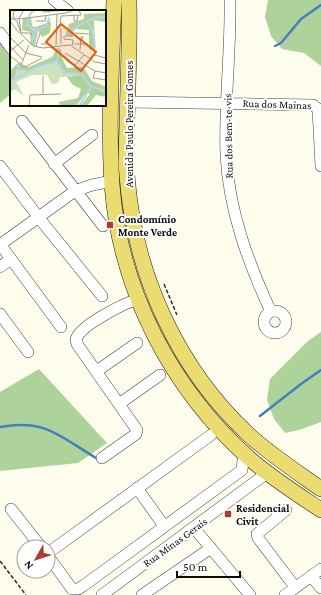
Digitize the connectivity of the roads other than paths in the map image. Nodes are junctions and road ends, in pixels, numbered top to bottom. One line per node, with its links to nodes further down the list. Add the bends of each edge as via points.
1 (54, 0): 5 (street)
2 (114, 0): 6 (main road, Avenida Paulo Pereira Gomes)
3 (129, 0): 10 (main road, Avenida Paulo Pereira Gomes)
4 (230, 0): 11 (street, Rua dos Bem-te-vis)
5 (67, 10)
6 (109, 15): 8 (main road, Avenida Paulo Pereira Gomes)
7 (0, 33): 9 (street)
8 (109, 38): 17 (main road, Avenida Paulo Pereira Gomes)
9 (10, 47)
10 (128, 102): 11 (street, Rua dos Mainas); 39 (main road, Avenida Paulo Pereira Gomes, via 126,166 133,221 142,260 167,324 198,376 240,426)
11 (227, 103): 16 (street, Rua dos Mainas, via 316,105); 26 (street, Rua dos Bem-te-vis, via 226,155 234,213 253,273)
12 (22, 121): 14 (street)
13 (92, 135): 14 (street)
14 (54, 164): 18 (street)
15 (0, 166): 19 (street)
16 (321, 166)
17 (112, 181): 18 (street); 25 (main road, Avenida Paulo Pereira Gomes, via 119,236)
18 (75, 191): 19 (street); 20 (street)
19 (39, 218): 21 (street); 24 (street)
20 (103, 226)
21 (0, 244): 22 (street)
22 (11, 259): 23 (street); 28 (street)
23 (0, 267)
24 (102, 296)
25 (139, 299): 31 (street, via 116,308 77,336 78,344); 35 (main road, Avenida Paulo Pereira Gomes, via 160,346 177,374 219,428)
26 (271, 312)
27 (0, 314): 30 (street)
28 (61, 328)
29 (136, 343): 31 (street)
30 (28, 352)
31 (97, 371): 33 (street)
32 (160, 375): 33 (street)
33 (119, 404): 36 (street, via 137,432)
34 (211, 435): 38 (street)
35 (247, 456): 37 (main road, Avenida Paulo Pereira Gomes); 43 (street, via 243,460 242,470)
36 (102, 458)
37 (267, 473): 42 (main road, Avenida Paulo Pereira Gomes); 44 (street, Rua Minas Gerais)
38 (137, 488): 43 (street); 46 (street)
39 (321, 490)
40 (11, 508): 45 (street)
41 (286, 510): 51 (street, via 256,534)
42 (321, 510)
43 (164, 526): 48 (street, via 78,589 69,586)
44 (194, 528): 47 (street); 53 (street, Rua Minas Gerais)
45 (35, 539)
46 (56, 547)
47 (211, 548): 54 (street); 55 (street)
48 (56, 567)
49 (321, 569): 50 (street)
50 (311, 576): 51 (street); 52 (street)
51 (295, 587): 56 (street)
52 (321, 588)
53 (102, 595)
54 (142, 595)
55 (250, 595)
56 (285, 595)

